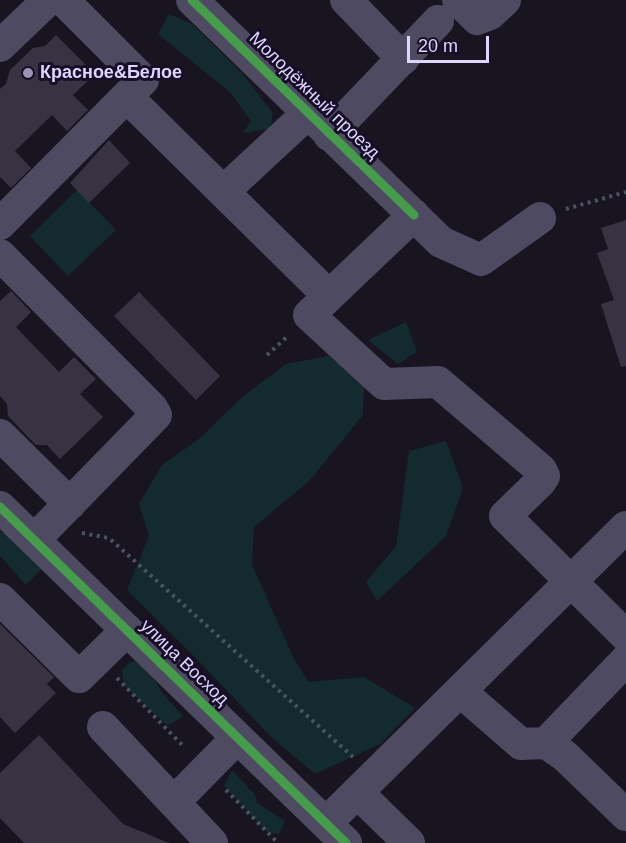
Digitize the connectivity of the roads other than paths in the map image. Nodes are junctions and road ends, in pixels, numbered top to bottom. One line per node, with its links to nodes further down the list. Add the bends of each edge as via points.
1 (48, 0): 7 (street)
2 (63, 0): 9 (street, via 144,80)
3 (192, 0): 10 (street, Молодёжный проезд)
4 (346, 0): 8 (street)
5 (505, 0): 6 (street, via 490,14 477,19)
6 (448, 10): 8 (street)
7 (0, 46)
8 (403, 59): 10 (street)
9 (127, 97): 11 (street); 14 (street)
10 (318, 124): 11 (street); 12 (street, Молодёжный проезд)
11 (224, 191): 16 (street)
12 (414, 215): 13 (street, Молодёжный проезд, via 441,242 481,260); 16 (street)
13 (540, 218)
14 (0, 224)
15 (0, 255): 18 (street, via 156,415)
16 (329, 296): 22 (street, via 309,315 384,384 438,382 541,470 544,476 540,482 505,516)
17 (0, 435): 18 (street)
18 (70, 504): 21 (street)
19 (0, 507): 21 (street, улица Восход)
20 (626, 526): 22 (street)
21 (41, 533): 24 (street, улица Восход)
22 (572, 582): 25 (street); 27 (street)
23 (0, 599): 24 (street, via 79,677)
24 (127, 630): 29 (street, улица Восход)
25 (626, 636)
26 (626, 660): 30 (street)
27 (460, 692): 30 (street, via 520,744); 31 (street)
28 (103, 727): 32 (street)
29 (237, 738): 32 (street); 34 (street, улица Восход)
30 (546, 743): 33 (street, via 565,756)
31 (365, 784): 34 (street); 36 (street)
32 (174, 802): 35 (street)
33 (626, 815)
34 (335, 833)
35 (212, 843)
36 (409, 843)

